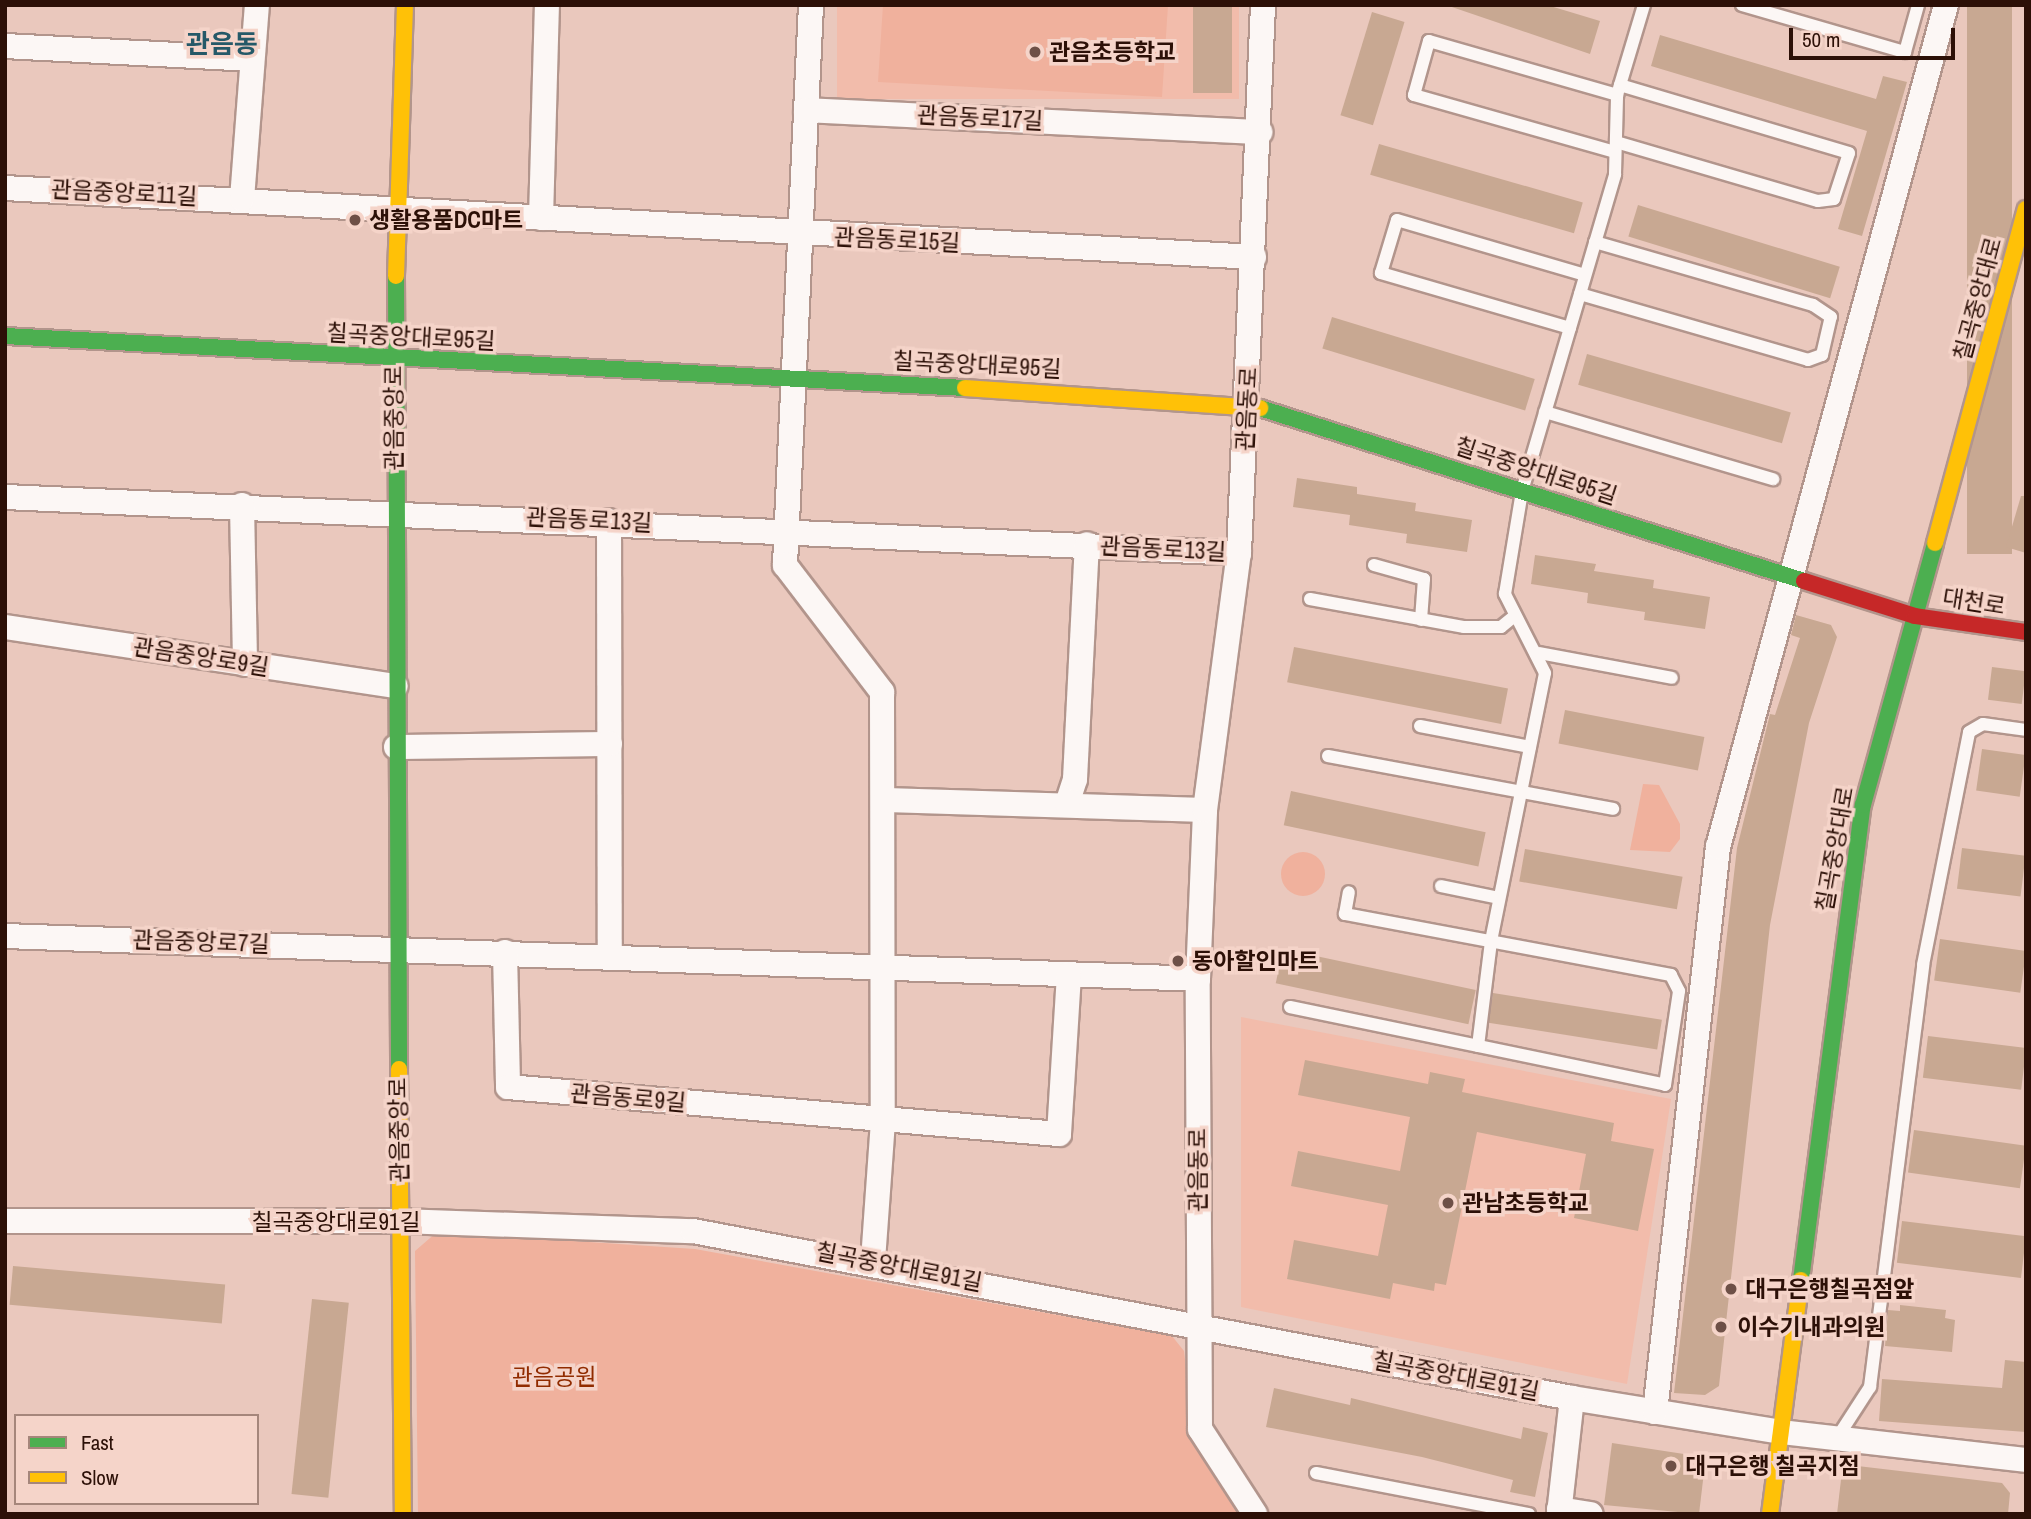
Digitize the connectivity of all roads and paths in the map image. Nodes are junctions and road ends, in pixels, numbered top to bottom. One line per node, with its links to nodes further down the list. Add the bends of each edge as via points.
1 (257, 5): 11 (street)
2 (405, 5): 18 (main road, 관음중앙로)
3 (547, 5): 20 (street)
4 (811, 5): 13 (street)
5 (1263, 5): 14 (street, 관음동로)
6 (1643, 5): 12 (lane)
7 (1742, 5): 8 (lane, via 1905,52)
8 (1918, 5)
9 (1946, 5): 42 (street)
10 (5, 46): 11 (street)
11 (252, 59): 17 (street)
12 (1618, 90): 15 (lane); 15 (lane, via 1429,41 1414,95); 15 (lane, via 1849,153 1835,199 1818,201)
13 (806, 110): 14 (street, 관음동로17길); 21 (street)
14 (1259, 132): 23 (street, 관음동로)
15 (1616, 147): 22 (lane)
16 (5, 188): 17 (street, 관음중앙로11길)
17 (243, 199): 18 (street, 관음중앙로11길)
18 (402, 206): 20 (street, 관음동로15길); 28 (main road, 관음중앙로)
19 (2026, 209): 44 (main road, 칠곡중앙대로)
20 (541, 218): 21 (street, 관음동로15길)
21 (798, 235): 23 (street, 관음동로15길); 29 (street)
22 (1595, 242): 24 (lane); 25 (lane, via 1813,305 1831,317 1822,355 1808,360)
23 (1254, 257): 30 (street, 관음동로)
24 (1585, 275): 25 (lane); 26 (lane, via 1397,220 1381,273)
25 (1580, 293): 26 (lane)
26 (1570, 328): 31 (lane)
27 (5, 336): 28 (main road, 칠곡중앙대로95길)
28 (393, 360): 29 (main road, 칠곡중앙대로95길); 36 (main road, 관음중앙로)
29 (793, 377): 30 (main road, 칠곡중앙대로95길); 38 (street)
30 (1248, 404): 33 (main road, 칠곡중앙대로95길); 40 (street, 관음동로)
31 (1545, 412): 32 (lane); 33 (lane)
32 (1773, 479)
33 (1522, 491): 42 (main road, 칠곡중앙대로95길); 45 (lane, via 1504,594)
34 (5, 497): 35 (street)
35 (242, 505): 36 (street, 관음동로13길); 50 (street)
36 (394, 510): 37 (street, 관음동로13길); 52 (main road, 관음중앙로)
37 (609, 521): 38 (street, 관음동로13길); 55 (street)
38 (784, 531): 39 (street, 관음동로13길); 60 (street, via 785,565 882,692)
39 (1087, 544): 40 (street, 관음동로13길); 61 (street, 관음동로13길, via 1075,779)
40 (1239, 553): 63 (street, 관음동로)
41 (1374, 565): 46 (lane, via 1424,579)
42 (1790, 576): 44 (main road, 칠곡중앙대로95길); 83 (street, via 1718,847)
43 (1310, 599): 46 (lane)
44 (1915, 615): 48 (main road, 대천로); 84 (main road, 칠곡중앙대로, via 1861,819)
45 (1512, 618): 46 (lane, via 1501,627); 49 (lane)
46 (1421, 620)
47 (5, 627): 50 (street, 관음중앙로9길)
48 (2026, 632)
49 (1539, 653): 51 (lane); 57 (lane, via 1545,673)
50 (246, 664): 52 (street, 관음중앙로9길)
51 (1672, 678)
52 (396, 686): 56 (main road, 관음중앙로)
53 (1420, 726): 57 (lane)
54 (2026, 730): 85 (lane, via 1983,724 1969,732 1923,965 1870,1387)
55 (610, 744): 56 (street); 71 (street)
56 (397, 747): 69 (main road, 관음중앙로)
57 (1530, 747): 59 (lane)
58 (1328, 756): 59 (lane)
59 (1521, 790): 62 (lane); 66 (lane)
60 (886, 800): 61 (street); 72 (street)
61 (1067, 804): 63 (street)
62 (1613, 809)
63 (1205, 810): 74 (street, 관음동로)
64 (1441, 886): 66 (lane)
65 (1349, 892): 68 (lane, via 1345,914)
66 (1499, 898): 68 (lane)
67 (5, 936): 69 (street, 관음중앙로7길)
68 (1491, 941): 76 (lane, via 1492,972); 76 (lane, via 1671,975 1679,990 1665,1085)
69 (396, 948): 70 (street); 79 (main road, 관음중앙로)
70 (505, 952): 71 (street); 77 (street, 관음동로9길, via 508,1087)
71 (610, 956): 72 (street)
72 (884, 966): 73 (street); 77 (street)
73 (1069, 974): 74 (street); 77 (street, 관음동로9길, via 1059,1133)
74 (1198, 979): 81 (street, 관음동로)
75 (1290, 1007): 76 (lane)
76 (1478, 1046)
77 (883, 1121): 80 (street)
78 (5, 1221): 79 (street, 칠곡중앙대로91길)
79 (400, 1221): 80 (street, 칠곡중앙대로91길, via 693,1231); 89 (main road, 관음중앙로)
80 (873, 1261): 81 (street, 칠곡중앙대로91길)
81 (1197, 1326): 82 (street, 칠곡중앙대로91길); 90 (street, 관음동로, via 1200,1429)
82 (1572, 1398): 83 (street, 칠곡중앙대로91길); 88 (street)
83 (1655, 1412): 84 (street, 칠곡중앙대로91길)
84 (1781, 1432): 85 (street, 칠곡중앙대로91길); 93 (main road, 칠곡중앙대로)
85 (1837, 1438): 86 (street, 칠곡중앙대로91길)
86 (2026, 1460)
87 (1316, 1473): 91 (lane)
88 (1559, 1511): 92 (street)
89 (403, 1514)
90 (1255, 1514)
91 (1529, 1514)
92 (1591, 1514)
93 (1770, 1514)

